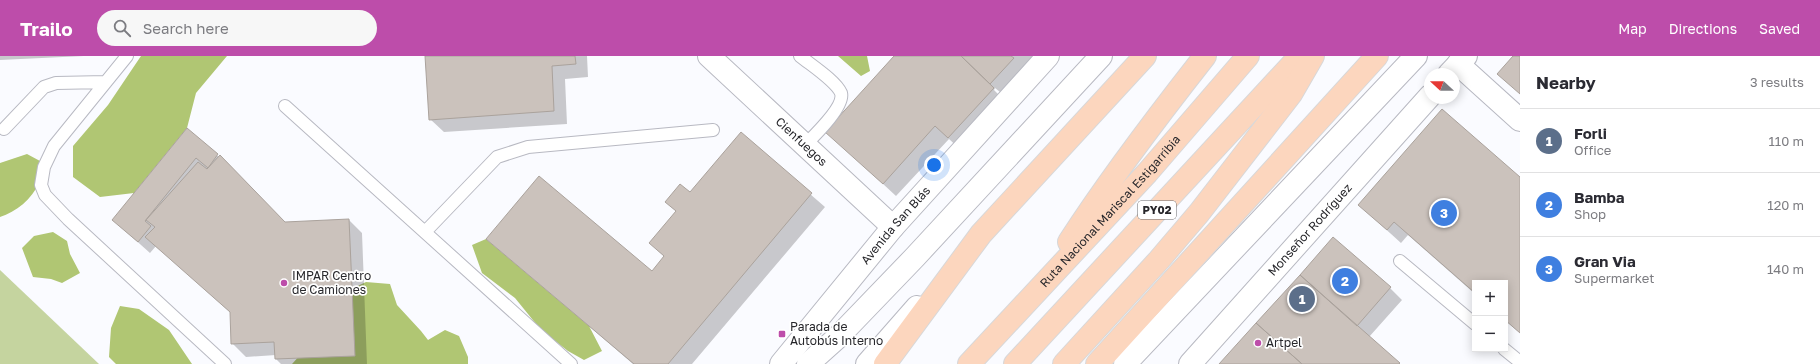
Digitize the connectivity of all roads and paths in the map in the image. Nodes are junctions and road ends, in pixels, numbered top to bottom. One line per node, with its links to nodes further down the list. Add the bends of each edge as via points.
1 (127, 56): 15 (lane)
2 (709, 56): 22 (street, Cienfuegos)
3 (800, 56): 22 (lane, via 837,86 842,95 840,104)
4 (1048, 56): 23 (street, Avenida San Blás)
5 (1102, 56): 29 (street)
6 (1145, 56): 25 (highway)
7 (1204, 56): 27 (highway, via 1096,200)
8 (1248, 56): 27 (highway, Ruta Nacional Mariscal Estigarribia / PY02, via 1147,173)
9 (1300, 56): 40 (highway, PY02)
10 (1313, 56): 41 (highway, via 1291,94 1199,213)
11 (1370, 56): 16 (highway)
12 (1377, 56): 16 (highway)
13 (1416, 56): 43 (street)
14 (1458, 65): 19 (street)
15 (106, 82): 20 (lane, via 56,84 44,87); 32 (lane, via 54,146 44,167 41,185 45,195)
16 (1349, 86): 42 (highway)
17 (1424, 103): 44 (street, Monseñor Rodríguez)
18 (285, 106): 24 (lane)
19 (1520, 120)
20 (4, 129)
21 (713, 130): 24 (lane, via 528,147 497,157)
22 (805, 145): 23 (street, Cienfuegos)
23 (893, 227): 34 (street, Avenida San Blás)
24 (425, 232): 33 (lane)
25 (981, 234): 37 (street); 38 (highway)
26 (1400, 261): 28 (lane)
27 (1035, 293): 39 (highway, Ruta Nacional Mariscal Estigarribia / PY02)
28 (1472, 321)
29 (838, 337): 35 (street); 36 (street)
30 (1508, 352): 31 (lane)
31 (1520, 362)
32 (221, 363)
33 (571, 364)
34 (781, 364)
35 (808, 364)
36 (822, 364)
37 (867, 364)
38 (886, 364)
39 (970, 364)
40 (1015, 364)
41 (1064, 364)
42 (1097, 364)
43 (1125, 364)
44 (1190, 364)

